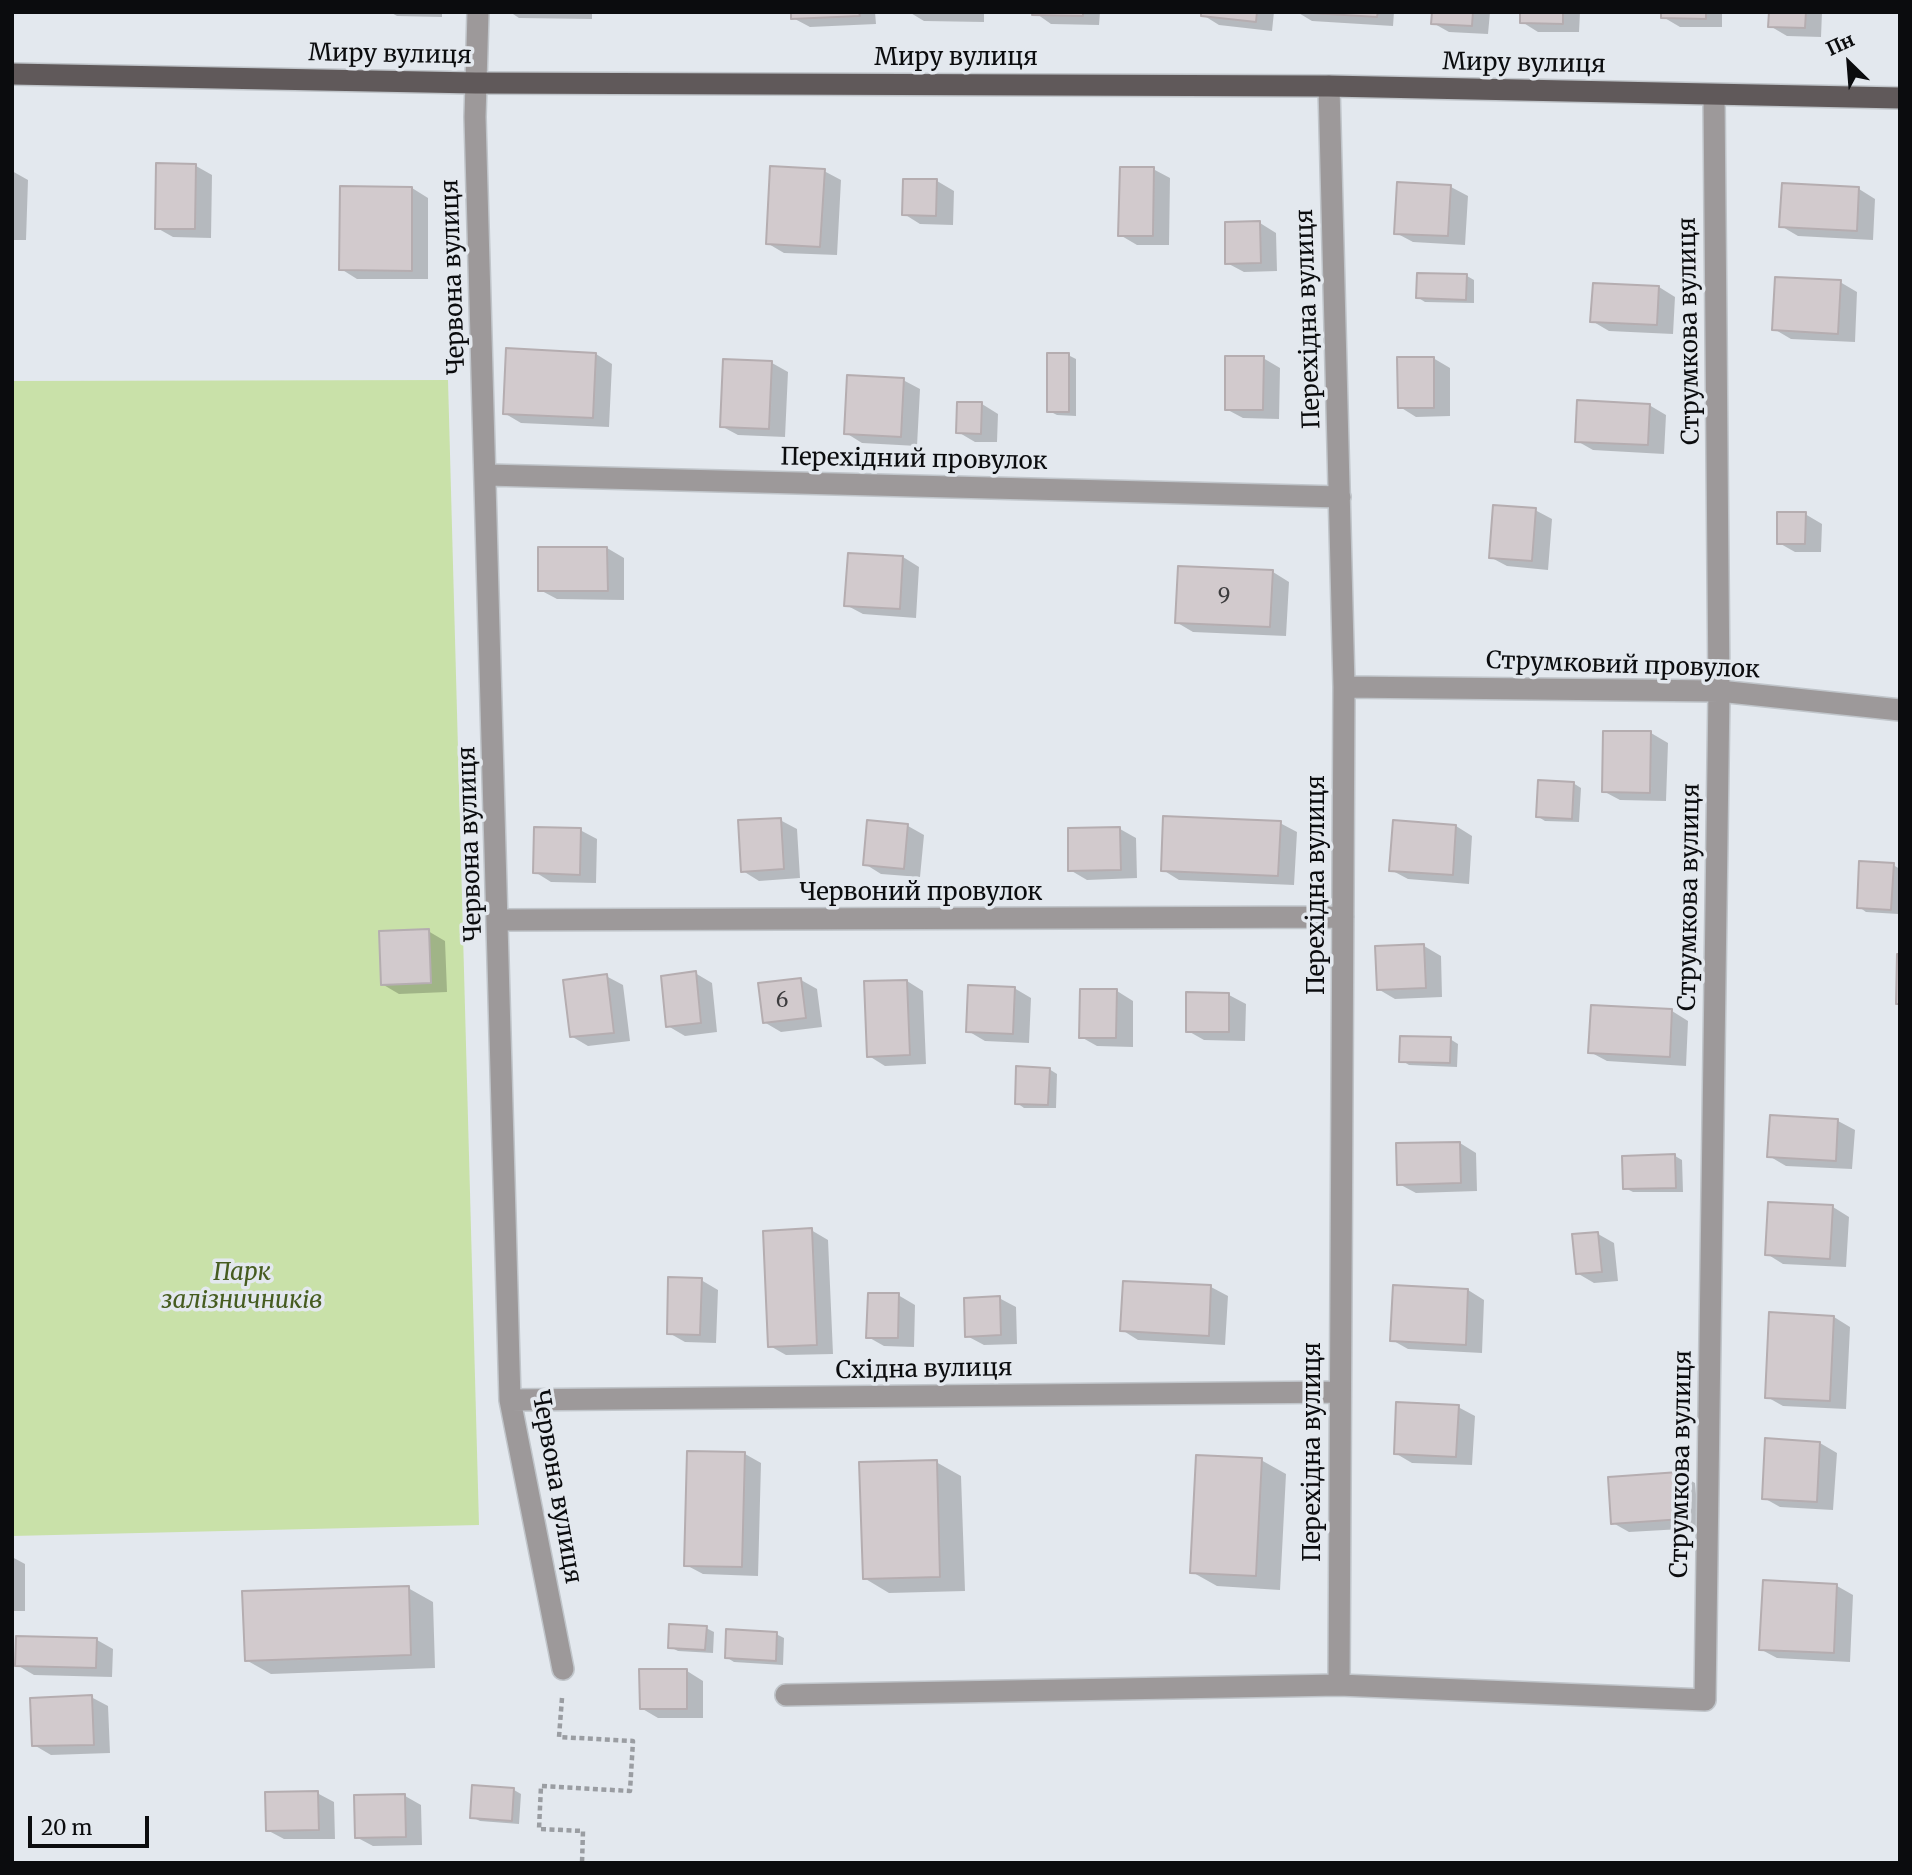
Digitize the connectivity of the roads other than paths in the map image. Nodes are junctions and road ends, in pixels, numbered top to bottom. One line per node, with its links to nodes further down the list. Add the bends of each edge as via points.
1 (478, 12): 3 (street, Червона вулиця)
2 (12, 74): 3 (main road, Миру вулиця)
3 (475, 83): 4 (main road, Миру вулиця); 7 (street, Червона вулиця)
4 (1329, 86): 5 (main road, Миру вулиця); 8 (street, Перехідна вулиця)
5 (1714, 95): 6 (main road, Миру вулиця); 10 (street, Струмкова вулиця)
6 (1900, 98)
7 (487, 475): 8 (street, Перехідний провулок); 13 (street, Червона вулиця)
8 (1340, 497): 9 (street, Перехідна вулиця)
9 (1344, 687): 10 (street, Струмковий провулок); 12 (street, Перехідна вулиця)
10 (1719, 691): 11 (street, Струмковий провулок); 17 (street, Струмкова вулиця, via 1705,1700)
11 (1900, 710)
12 (1343, 917): 13 (street, Червоний провулок); 14 (street, Перехідна вулиця)
13 (499, 920): 15 (street, Червона вулиця)
14 (1339, 1392): 15 (street, Східна вулиця); 17 (street, Перехідна вулиця)
15 (510, 1400): 16 (street, Червона вулиця)
16 (564, 1669)
17 (1339, 1685): 18 (street)
18 (786, 1695)

